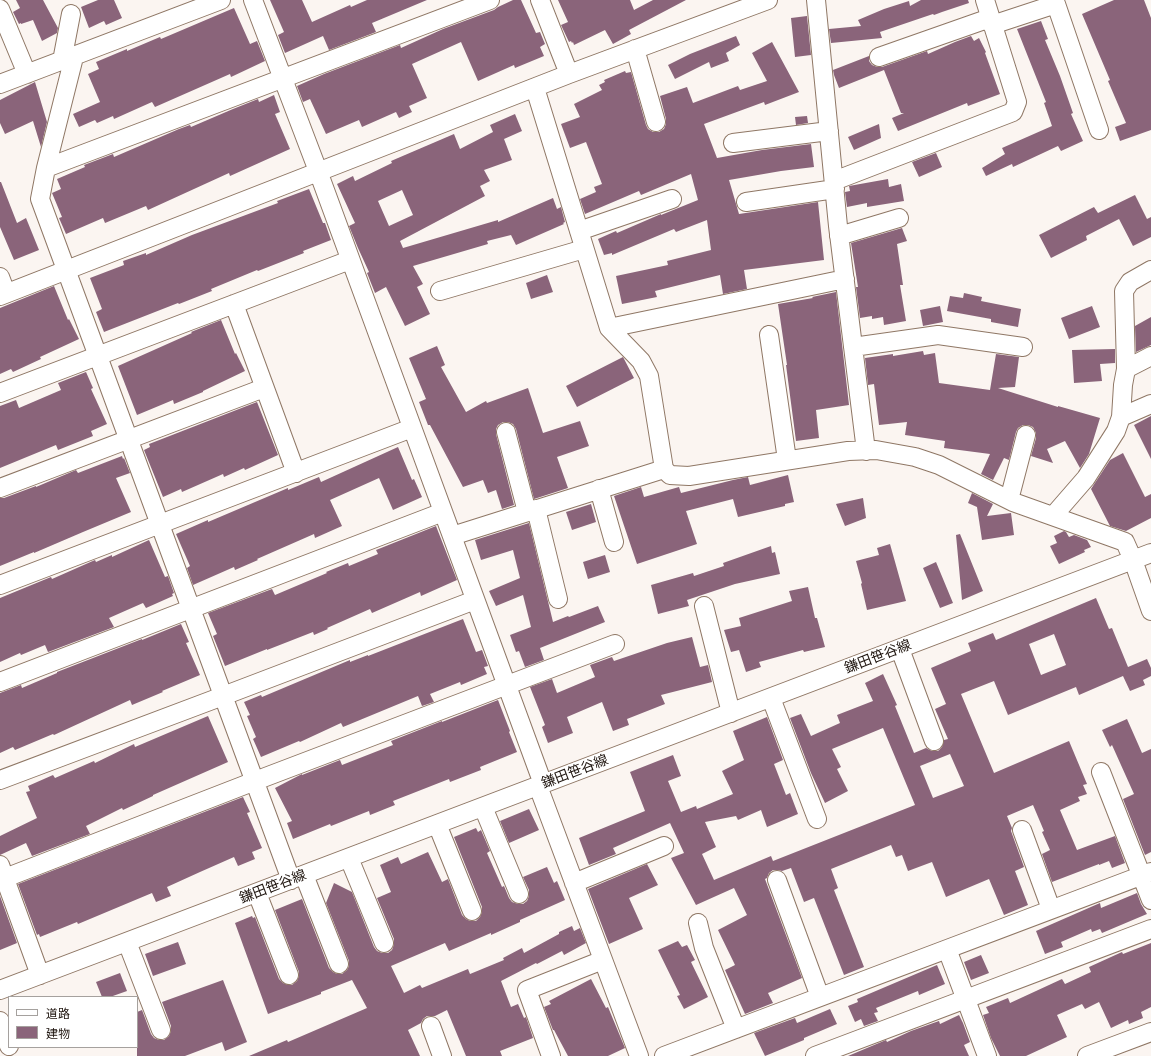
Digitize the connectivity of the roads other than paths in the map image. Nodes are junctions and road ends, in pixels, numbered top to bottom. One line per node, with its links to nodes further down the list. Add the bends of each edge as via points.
1 (221, 0): 13 (street)
2 (253, 0): 16 (street)
3 (490, 0): 16 (street)
4 (540, 0): 15 (street)
5 (768, 0): 11 (street)
6 (816, 0): 21 (street)
7 (985, 0): 10 (street)
8 (0, 9): 14 (street)
9 (71, 14): 13 (street)
10 (991, 21): 12 (street); 20 (street, via 1056,4); 25 (street, via 1017,102 1013,112)
11 (635, 50): 15 (street); 19 (street)
12 (880, 57)
13 (68, 59): 14 (street); 23 (street)
14 (27, 74): 17 (street)
15 (569, 74): 18 (street)
16 (283, 79): 23 (street); 24 (street)
17 (0, 84)
18 (535, 88): 24 (street); 29 (street)
19 (656, 122)
20 (1099, 130)
21 (829, 131): 22 (street); 25 (street)
22 (732, 143)
23 (46, 168): 33 (street, via 40,199)
24 (318, 171): 32 (street); 33 (street)
25 (834, 185): 27 (street); 30 (street)
26 (672, 199): 29 (street)
27 (746, 202)
28 (899, 218): 30 (street)
29 (579, 232): 31 (street)
30 (840, 236): 35 (street)
31 (584, 249): 37 (street); 39 (street)
32 (350, 260): 38 (street); 50 (street)
33 (66, 270): 36 (street); 43 (street)
34 (1151, 270): 45 (street, via 1130,282 1124,292)
35 (845, 279): 39 (street); 42 (street)
36 (2, 288)
37 (440, 291)
38 (234, 304): 43 (street); 46 (street)
39 (609, 328): 56 (street, via 641,361 649,376)
40 (769, 335): 55 (street)
41 (1023, 347): 42 (street, via 938,335)
42 (853, 348): 54 (street)
43 (97, 356): 47 (street); 53 (street)
44 (1151, 356): 45 (street)
45 (1126, 369): 49 (street)
46 (264, 388): 53 (street); 57 (street)
47 (0, 393)
48 (1151, 404): 49 (street)
49 (1122, 417): 63 (street, via 1086,478)
50 (412, 428): 57 (street); 62 (street)
51 (506, 432): 61 (street)
52 (1026, 435): 60 (street)
53 (128, 439): 58 (street); 64 (street)
54 (866, 451): 55 (street, via 848,451); 60 (street, via 876,450 915,457 939,465)
55 (786, 460): 56 (street, via 689,476 670,475)
56 (664, 469): 59 (street)
57 (296, 473): 64 (street)
58 (0, 488)
59 (599, 489): 61 (street); 66 (street)
60 (1009, 500): 63 (street)
61 (531, 511): 65 (street); 70 (street)
62 (443, 512): 65 (street); 73 (street)
63 (1053, 516): 68 (street, via 1125,542)
64 (160, 525): 69 (street); 73 (street)
65 (452, 536): 71 (street)
66 (614, 542)
67 (1151, 553): 68 (street, 鎌田笹谷線)
68 (1133, 560): 74 (street); 76 (street, 鎌田笹谷線)
69 (0, 585)
70 (558, 598)
71 (475, 600): 78 (street); 79 (street)
72 (704, 606): 81 (street)
73 (191, 609): 77 (street); 79 (street)
74 (1151, 611)
75 (615, 644): 78 (street)
76 (900, 649): 80 (street, 鎌田笹谷線); 82 (street)
77 (0, 682)
78 (507, 685): 85 (street); 86 (street)
79 (223, 696): 84 (street); 85 (street)
80 (771, 698): 81 (street, 鎌田笹谷線); 88 (street)
81 (731, 713): 86 (street, 鎌田笹谷線)
82 (934, 741)
83 (1102, 772): 94 (street)
84 (0, 780)
85 (255, 781): 93 (street); 95 (street)
86 (541, 785): 87 (street, 鎌田笹谷線); 97 (street)
87 (483, 807): 89 (street, 鎌田笹谷線); 99 (street)
88 (817, 819)
89 (437, 824): 92 (street, 鎌田笹谷線); 102 (street)
90 (1022, 830): 101 (street)
91 (664, 846): 97 (street)
92 (349, 858): 95 (street, 鎌田笹谷線); 106 (street)
93 (2, 871): 110 (street)
94 (1146, 873): 100 (street); 101 (street)
95 (298, 877): 98 (street, 鎌田笹谷線); 109 (street)
96 (777, 880): 113 (street)
97 (574, 883): 108 (street)
98 (257, 893): 105 (street, 鎌田笹谷線); 111 (street)
99 (519, 894)
100 (1151, 900)
101 (1051, 909): 107 (street)
102 (472, 912)
103 (698, 923): 117 (street, via 704,948)
104 (1151, 929): 114 (street)
105 (127, 942): 110 (street, 鎌田笹谷線); 118 (street)
106 (384, 943)
107 (947, 949): 113 (street); 114 (street)
108 (603, 960): 122 (street, via 527,990); 123 (street)
109 (338, 964)
110 (40, 975): 112 (street, 鎌田笹谷線)
111 (289, 975)
112 (0, 990)
113 (820, 997): 117 (street)
114 (966, 999): 125 (street); 126 (street)
115 (0, 1022): 120 (street)
116 (431, 1026): 121 (street)
117 (736, 1029): 124 (street)
118 (161, 1030)
119 (1151, 1032): 127 (street)
120 (8, 1044)
121 (442, 1056)
122 (551, 1056)
123 (639, 1056)
124 (664, 1056)
125 (815, 1056)
126 (987, 1056)
127 (1087, 1056)

